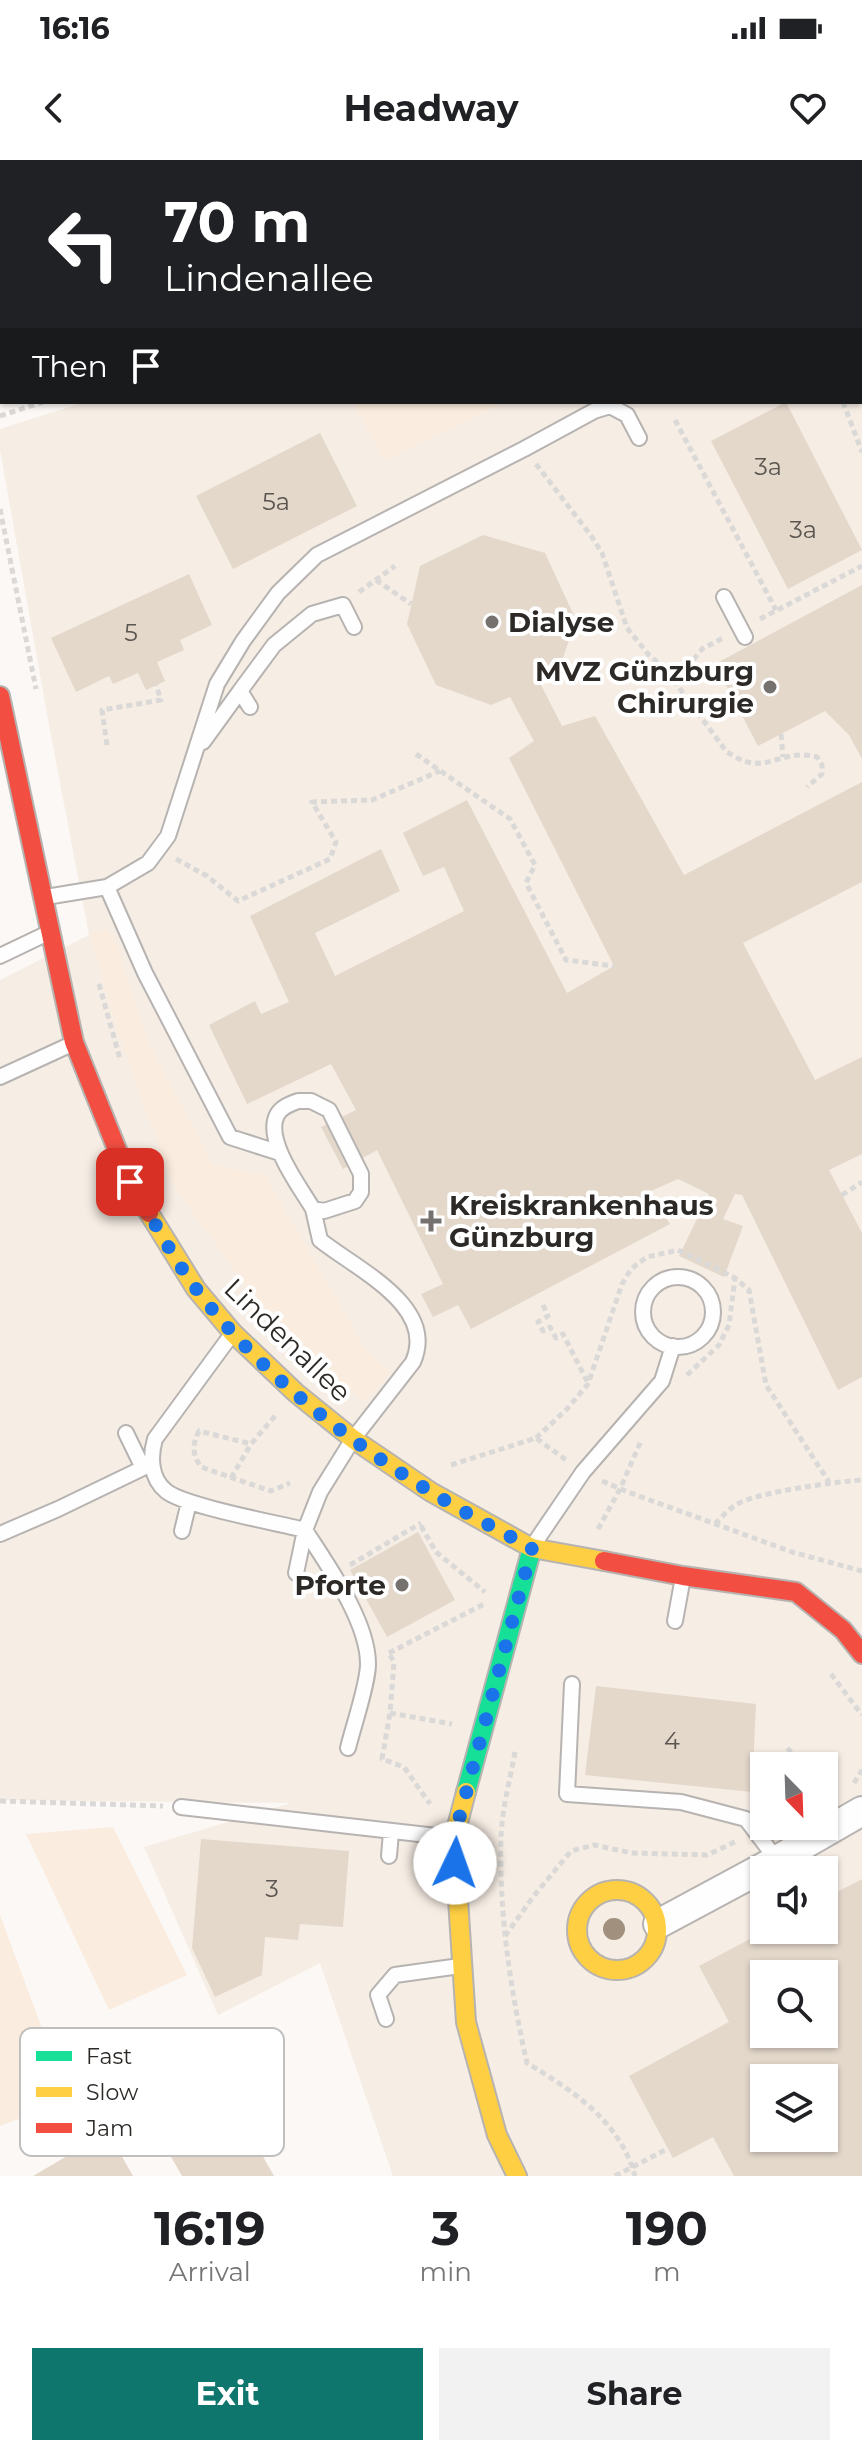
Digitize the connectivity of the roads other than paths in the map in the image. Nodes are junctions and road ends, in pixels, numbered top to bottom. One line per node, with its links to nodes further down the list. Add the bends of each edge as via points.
1 (639, 438): 8 (lane, via 627,415 610,406 594,411 317,555 278,593 230,662 217,684)
2 (724, 597): 4 (lane)
3 (354, 627): 5 (lane, via 343,605 312,614 274,645)
4 (743, 633)
5 (240, 691): 7 (lane); 8 (lane)
6 (0, 696): 10 (street, Lindenallee)
7 (250, 707)
8 (196, 752): 9 (lane, via 168,836 148,863)
9 (107, 887): 10 (lane); 15 (lane, via 230,1137)
10 (42, 898): 11 (street, Lindenallee)
11 (50, 932): 12 (lane); 13 (street, Lindenallee)
12 (0, 956)
13 (74, 1042): 14 (lane); 17 (street, Lindenallee, via 130,1182 196,1289)
14 (0, 1077)
15 (280, 1153): 16 (lane); 16 (lane, via 273,1131 276,1115 285,1106 311,1101 329,1110 361,1174 361,1192 355,1201 324,1211)
16 (313, 1209): 20 (lane, via 320,1240 399,1298 417,1330 419,1349 413,1362)
17 (233, 1333): 20 (street, Lindenallee); 21 (lane, via 155,1439)
18 (673, 1346): 18 (lane, via 698,1340 712,1321 711,1300 688,1278 657,1284 645,1302 650,1333); 26 (lane, via 662,1381 583,1472)
19 (126, 1433): 21 (lane)
20 (353, 1439): 23 (lane, via 320,1492); 26 (street, Lindenallee, via 431,1492)
21 (148, 1467): 22 (lane, via 167,1492); 25 (lane)
22 (189, 1502): 23 (lane); 24 (lane)
23 (305, 1530): 27 (lane); 32 (lane, via 364,1634 368,1666)
24 (182, 1531)
25 (0, 1534)
26 (532, 1548): 28 (street, Lindenallee); 36 (street)
27 (296, 1573)
28 (683, 1576): 29 (lane); 30 (street, Lindenallee, via 796,1592 843,1630)
29 (675, 1621)
30 (862, 1654)
31 (572, 1684): 38 (lane, via 567,1794 681,1802 746,1819)
32 (348, 1748)
33 (181, 1807): 35 (lane)
34 (862, 1811): 39 (street)
35 (391, 1832): 36 (lane); 37 (lane)
36 (454, 1838): 42 (street)
37 (389, 1856)
38 (774, 1856)
39 (784, 1856)
40 (750, 1875): 41 (street)
41 (658, 1924): 41 (street, via 653,1950 633,1967 607,1969 595,1964 579,1944 578,1918 595,1896 607,1890 621,1889 646,1900)
42 (462, 1966): 43 (lane, via 395,1975 378,1995); 44 (street, via 466,2022 497,2135)
43 (386, 2019)
44 (517, 2176)

